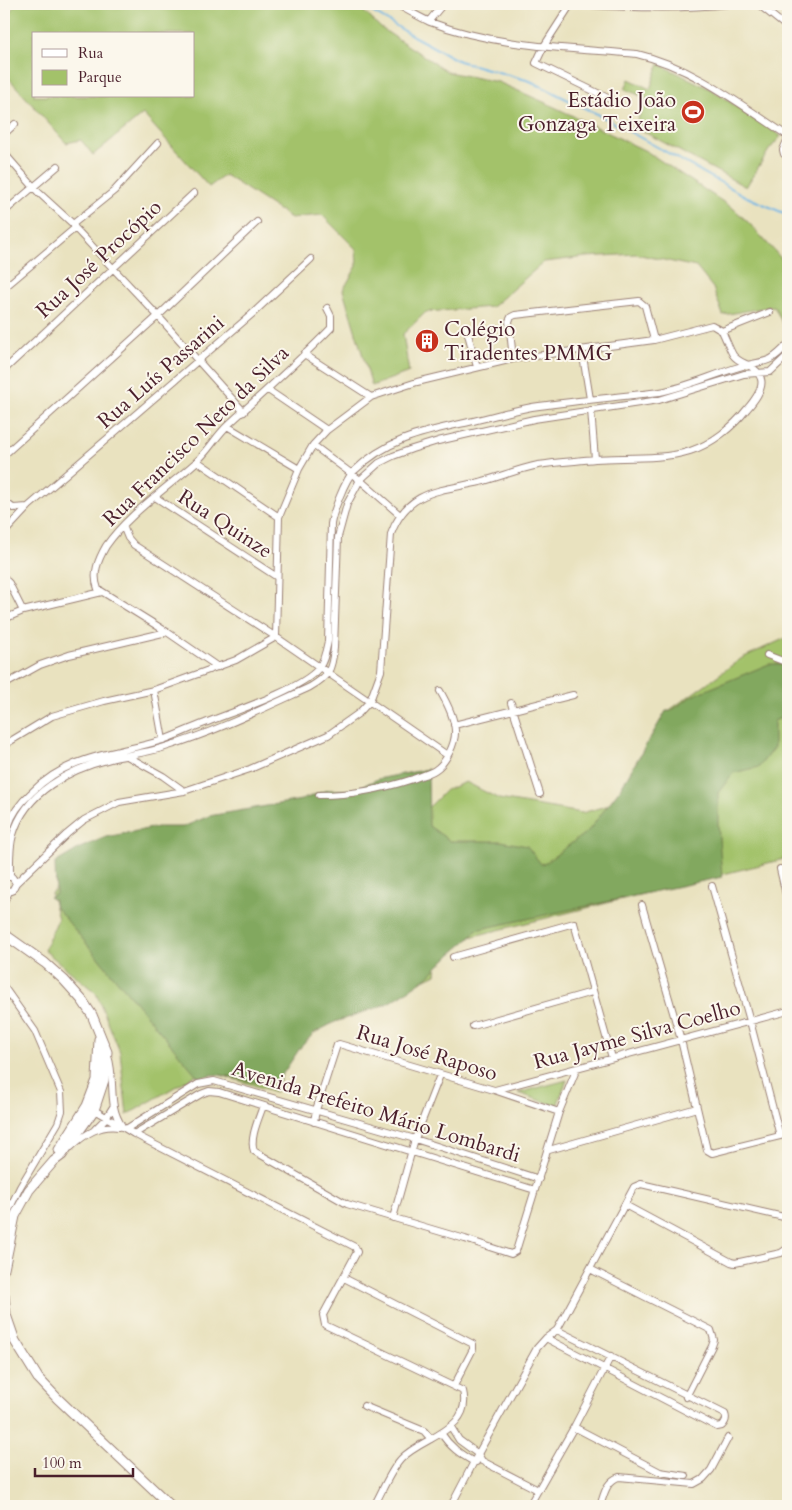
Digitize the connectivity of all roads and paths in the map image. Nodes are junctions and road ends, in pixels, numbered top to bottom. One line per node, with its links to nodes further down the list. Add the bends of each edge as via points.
1 (396, 4): 8 (street)
2 (443, 4): 8 (street)
3 (571, 4): 6 (street); 10 (street)
4 (728, 4): 7 (street)
5 (758, 4): 9 (street)
6 (632, 5): 7 (street)
7 (703, 5)
8 (429, 21): 10 (street, via 463,32)
9 (788, 28)
10 (544, 46): 11 (street, via 536,62 538,65); 14 (street, via 637,54 668,63 714,86)
11 (614, 101)
12 (14, 124): 13 (street)
13 (4, 134)
14 (788, 137): 17 (street, via 782,150)
15 (158, 143): 23 (street, via 114,191)
16 (4, 153): 19 (street)
17 (788, 157)
18 (58, 166): 19 (street)
19 (33, 186): 21 (street); 23 (street)
20 (194, 193): 25 (street, Rua José Procópio)
21 (4, 212)
22 (257, 222): 29 (street)
23 (74, 226): 25 (street); 26 (street)
24 (311, 259): 38 (street, Rua Luís Passarini)
25 (112, 269): 29 (street); 41 (street, Rua José Procópio)
26 (4, 288)
27 (327, 308): 35 (street, Rua Francisco Neto da Silva, via 331,328)
28 (770, 312): 31 (street)
29 (158, 316): 38 (street); 51 (street)
30 (466, 327): 40 (street)
31 (722, 331): 32 (street, via 712,325); 39 (street, via 734,356)
32 (654, 340): 34 (street); 37 (street, via 645,306 639,300 515,316 509,321)
33 (788, 344): 39 (street, via 770,360)
34 (582, 350): 37 (street); 45 (street)
35 (304, 354): 43 (street, Rua Francisco Neto da Silva); 44 (street)
36 (788, 354): 42 (street, via 770,372)
37 (513, 359): 40 (street)
38 (198, 361): 47 (street); 59 (street, Rua Luís Passarini)
39 (750, 365): 42 (street); 45 (street, via 661,391)
40 (477, 367): 44 (street)
41 (4, 370)
42 (758, 373): 46 (street, via 744,374 659,400); 52 (street, via 762,384 755,400 730,427 705,445 674,454)
43 (268, 390): 47 (street, Rua Francisco Neto da Silva); 49 (street)
44 (371, 397): 49 (street)
45 (590, 399): 55 (street, via 537,406 413,435 387,446)
46 (591, 410): 52 (street); 56 (street, via 534,419 412,449 379,463)
47 (244, 412): 48 (street, Rua Francisco Neto da Silva)
48 (227, 426): 53 (street, Rua Francisco Neto da Silva); 54 (street)
49 (327, 430): 50 (street)
50 (313, 445): 54 (street); 55 (street)
51 (4, 455)
52 (595, 460): 60 (street, via 538,466 427,493)
53 (198, 461): 57 (street, Rua Francisco Neto da Silva); 61 (street)
54 (299, 469): 61 (street)
55 (351, 474): 56 (street); 74 (street, via 333,512 331,524 328,641)
56 (360, 480): 60 (street); 75 (street, via 347,504 338,537 334,648)
57 (155, 497): 62 (street, Rua Francisco Neto da Silva); 64 (street, Rua Quinze)
58 (4, 501): 59 (street, via 13,508)
59 (29, 506): 63 (street, Rua Luís Passarini)
60 (400, 515): 80 (street, via 391,534 381,671)
61 (279, 517): 64 (street)
62 (123, 526): 66 (street, Rua Francisco Neto da Silva, via 106,546 95,570 96,584); 70 (street, via 134,545)
63 (4, 533)
64 (277, 577): 70 (street)
65 (4, 578): 67 (street)
66 (102, 592): 67 (street); 69 (street)
67 (23, 611): 68 (street)
68 (4, 619)
69 (167, 632): 73 (street); 76 (street, via 69,655 40,665)
70 (276, 637): 73 (street); 74 (street)
71 (767, 655): 72 (street)
72 (788, 663)
73 (218, 667): 77 (street)
74 (319, 668): 75 (street); 84 (street, via 287,690)
75 (328, 674): 80 (street); 87 (street, via 310,687 226,725 162,748)
76 (4, 685)
77 (154, 690): 84 (street); 85 (street, via 104,700 52,716)
78 (440, 691): 82 (street)
79 (573, 694): 81 (street)
80 (370, 701): 86 (street); 88 (street, via 343,726 302,748 250,770)
81 (512, 706): 82 (street); 89 (street)
82 (454, 725): 86 (street, via 453,742)
83 (4, 735): 85 (street)
84 (163, 740): 92 (street, via 84,759 67,767 36,788)
85 (6, 743)
86 (447, 755): 90 (street, via 443,764 434,771 397,784 362,792)
87 (127, 756): 88 (street); 95 (street, via 84,766 46,788 29,804 12,836)
88 (184, 791): 96 (street, via 119,802 84,820)
89 (540, 794)
90 (319, 795)
91 (4, 812): 92 (street)
92 (11, 819): 93 (street)
93 (4, 861)
94 (780, 869): 100 (street)
95 (7, 877): 96 (street)
96 (16, 883): 98 (street, via 14,889)
97 (712, 886): 107 (street)
98 (6, 891): 99 (street)
99 (4, 901)
100 (788, 903)
101 (642, 905): 110 (street)
102 (4, 934): 109 (main road, via 64,980 82,1000)
103 (453, 957): 105 (street, via 574,923)
104 (4, 987): 142 (street, via 35,1031 60,1092 62,1111)
105 (592, 992): 108 (street); 112 (street)
106 (788, 1011): 107 (street, Rua Jayme Silva Coelho)
107 (750, 1021): 110 (street, Rua Jayme Silva Coelho); 130 (street)
108 (473, 1026)
109 (100, 1033): 111 (main road); 120 (main road, via 97,1080)
110 (681, 1040): 112 (street, Rua Jayme Silva Coelho); 121 (street)
111 (107, 1052): 118 (street); 120 (main road, via 104,1080)
112 (612, 1058): 113 (street, Rua Jayme Silva Coelho)
113 (577, 1068): 116 (street, Rua Jayme Silva Coelho); 123 (street)
114 (440, 1075): 116 (street, Rua José Raposo); 122 (street, Rua José Raposo, via 337,1045); 131 (street)
115 (198, 1084): 117 (street); 122 (street, Avenida Prefeito Mário Lombardi, via 214,1081); 126 (street, Avenida Prefeito Mário Lombardi)
116 (494, 1090): 123 (street, Rua José Raposo)
117 (201, 1094): 119 (street, Avenida Prefeito Mário Lombardi, via 218,1092); 128 (street, Avenida Prefeito Mário Lombardi)
118 (113, 1106): 124 (street); 126 (street)
119 (263, 1106): 125 (street, Avenida Prefeito Mário Lombardi); 140 (street, via 255,1131 254,1151 347,1204)
120 (91, 1108): 124 (street); 134 (main road); 135 (main road)
121 (698, 1108): 130 (street, via 709,1152); 132 (street)
122 (316, 1110): 125 (street); 131 (street, Avenida Prefeito Mário Lombardi)
123 (559, 1112): 132 (street)
124 (106, 1118): 126 (street); 127 (street)
125 (314, 1122): 133 (street, Avenida Prefeito Mário Lombardi)
126 (125, 1128): 127 (street, via 108,1126); 128 (street)
127 (95, 1129): 134 (street)
128 (134, 1134): 147 (street, via 356,1247 358,1252)
129 (788, 1134): 130 (street)
130 (780, 1136)
131 (415, 1139): 133 (street); 136 (street, Avenida Prefeito Mário Lombardi)
132 (549, 1150): 136 (street)
133 (412, 1151): 137 (street, Avenida Prefeito Mário Lombardi); 140 (street)
134 (62, 1155): 135 (main road)
135 (54, 1161): 139 (main road)
136 (539, 1179): 137 (street)
137 (536, 1190): 140 (street, via 516,1252 511,1254)
138 (624, 1205): 141 (street, via 634,1187 642,1184); 144 (street, via 731,1262 781,1253); 146 (street)
139 (14, 1216): 143 (street); 145 (main road)
140 (393, 1218)
141 (788, 1218)
142 (4, 1220)
143 (4, 1224)
144 (788, 1248)
145 (4, 1269)
146 (590, 1269): 149 (street); 154 (street, via 711,1330 712,1346)
147 (344, 1278): 153 (street, via 473,1344); 153 (street, via 323,1315 325,1325)
148 (4, 1295): 166 (main road, via 6,1315 15,1341 38,1378)
149 (557, 1330): 150 (street); 151 (street)
150 (546, 1338): 152 (street); 161 (street, via 537,1348)
151 (610, 1356): 152 (street); 154 (street)
152 (605, 1367): 154 (street, via 717,1427 724,1424 725,1414); 157 (street)
153 (454, 1386): 156 (street, via 463,1391 465,1400 460,1415)
154 (686, 1396)
155 (364, 1406): 160 (street, via 424,1431)
156 (451, 1426): 158 (street); 161 (street, via 459,1440)
157 (574, 1427): 164 (street, via 660,1472); 165 (street)
158 (441, 1433): 160 (street); 163 (street, via 458,1453)
159 (728, 1438): 170 (street, via 711,1470 694,1484 619,1477 609,1483)
160 (431, 1439): 167 (street, via 399,1461)
161 (478, 1454): 162 (street); 163 (street)
162 (482, 1460): 163 (street); 165 (street)
163 (474, 1462): 168 (street)
164 (686, 1476)
165 (538, 1490): 169 (street)
166 (171, 1506)
167 (374, 1506)
168 (451, 1506)
169 (529, 1506)
170 (600, 1506)

